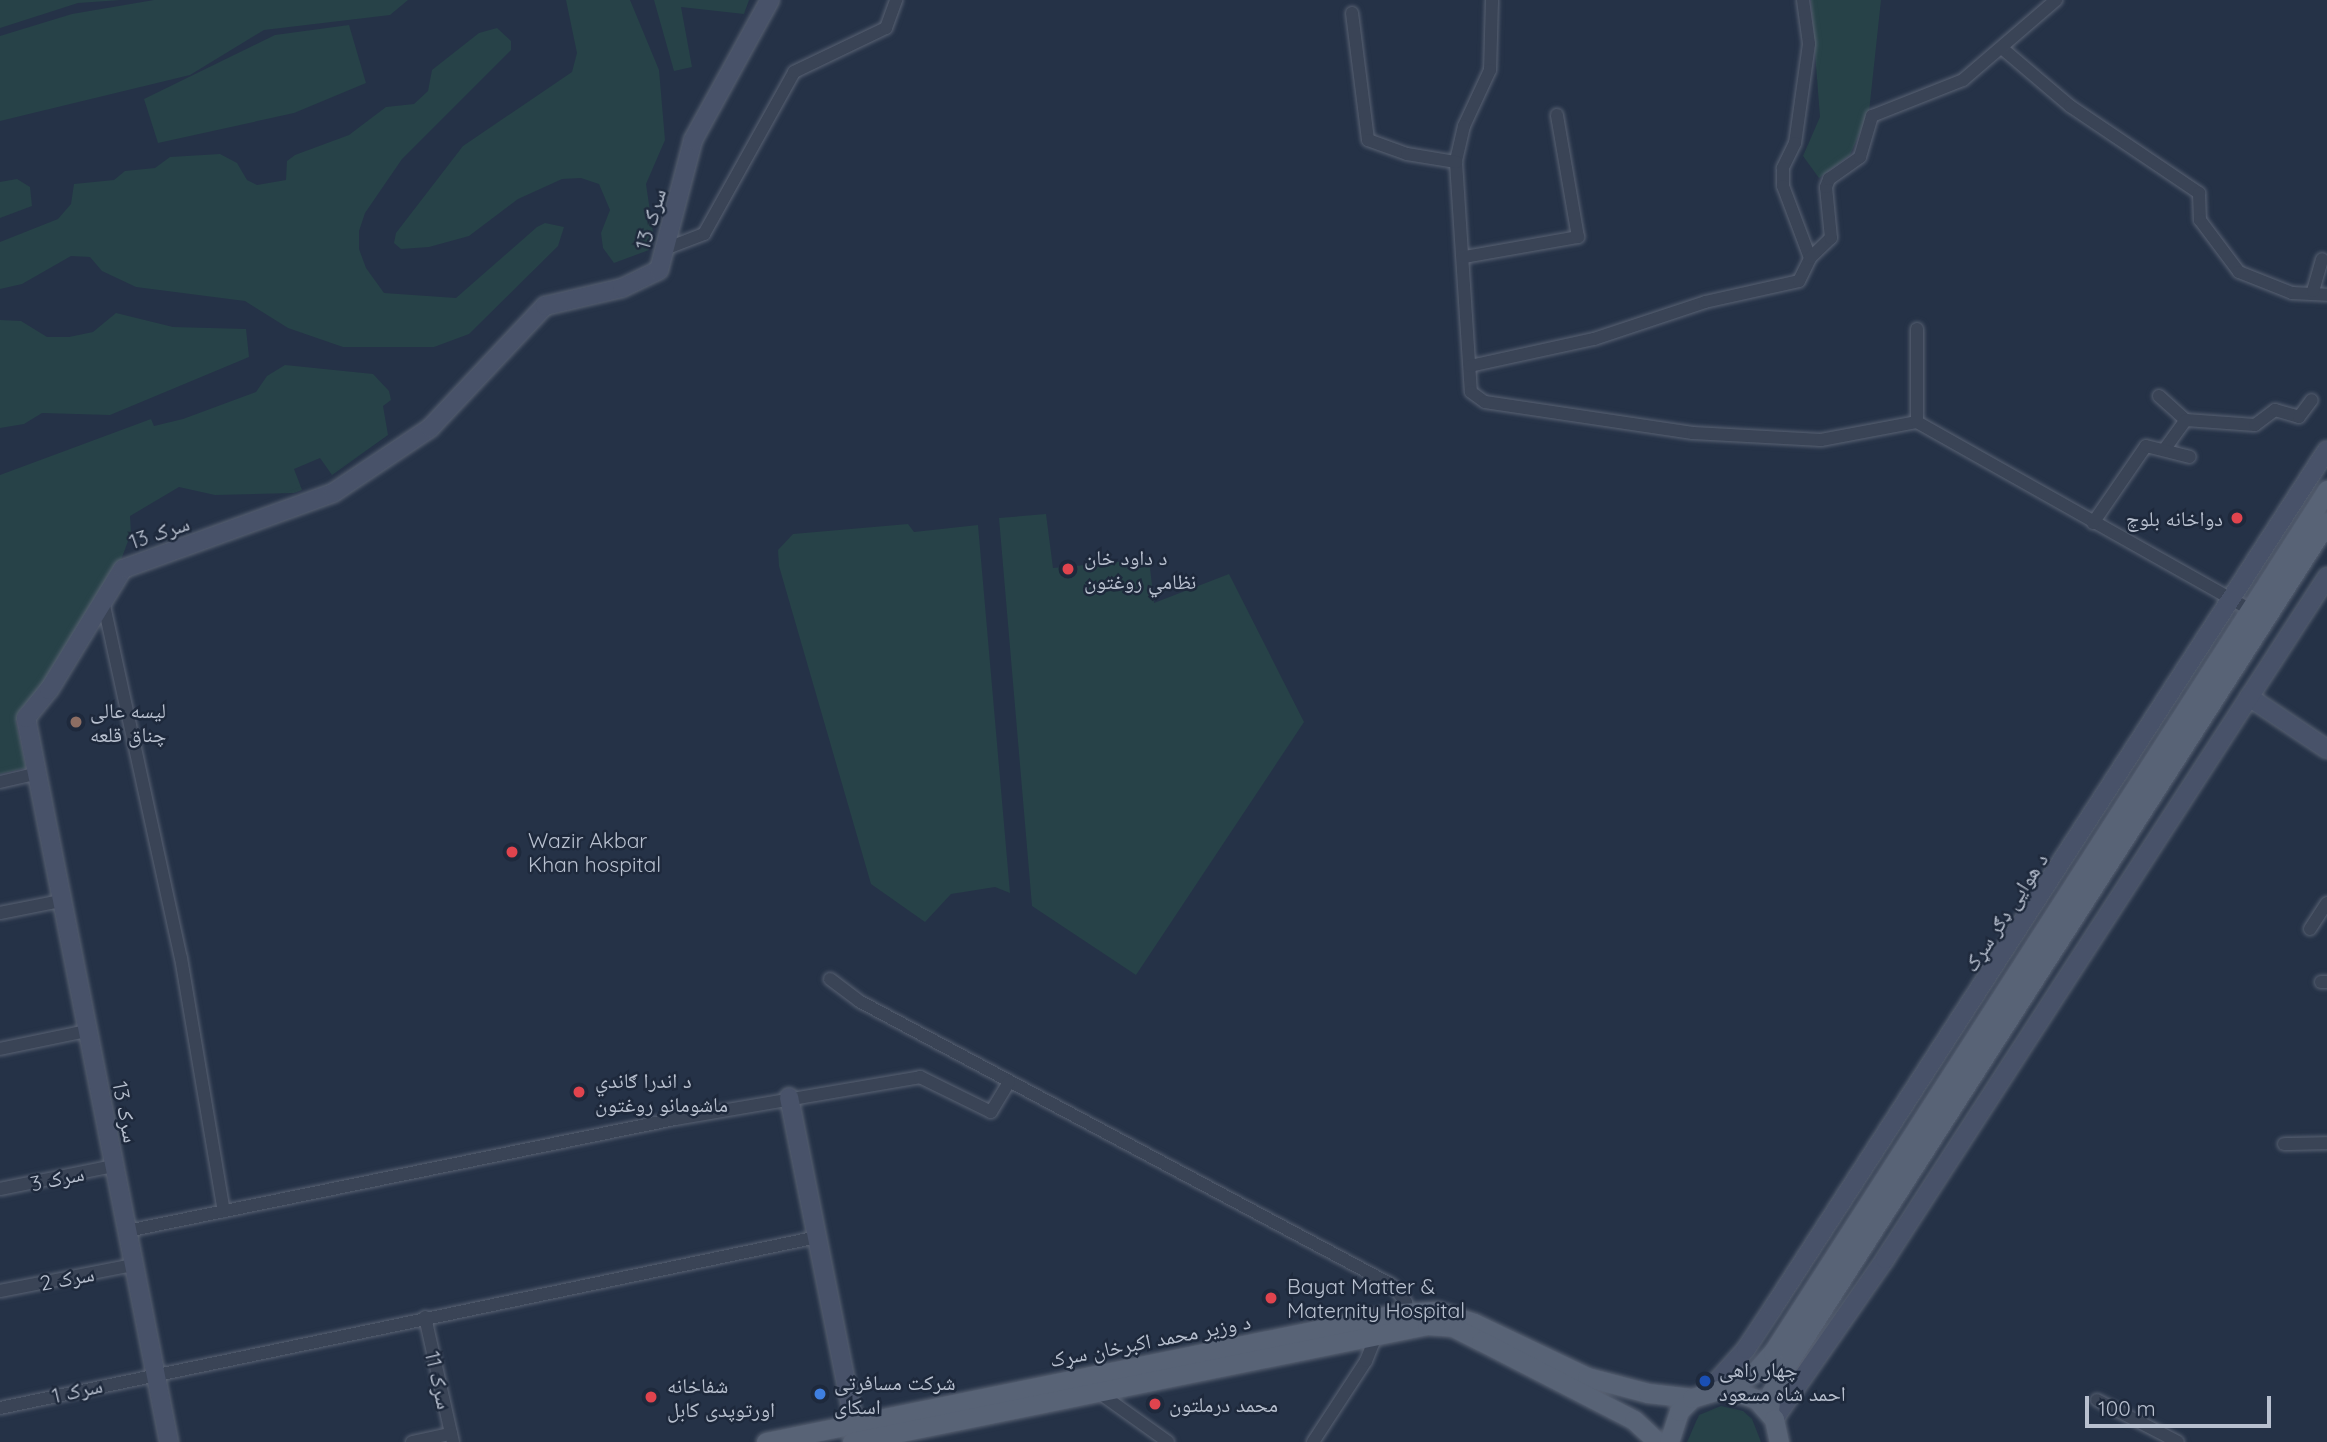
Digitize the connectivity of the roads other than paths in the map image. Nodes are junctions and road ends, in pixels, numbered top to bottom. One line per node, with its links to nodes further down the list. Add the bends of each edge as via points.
1 (770, 0): 10 (street, سرک 13, via 692,140)
2 (896, 0): 10 (street, via 886,28 794,72 704,234)
3 (1492, 0): 9 (street, via 1490,70 1464,126)
4 (1803, 0): 12 (street, via 1809,44 1795,143 1783,167 1783,186)
5 (2056, 0): 7 (street)
6 (1352, 13): 9 (street, via 1368,139 1407,154)
7 (2003, 49): 12 (street, via 1996,47 1963,80 1872,116 1860,157 1829,179 1831,238); 14 (street, via 2070,106 2199,193 2200,220 2239,272 2292,293)
8 (1557, 115): 11 (street, via 1578,237)
9 (1455, 162): 11 (street)
10 (665, 249): 30 (street, سرک 13, via 659,270 639,282 545,306 430,428 391,457 321,498 123,569)
11 (1464, 257): 17 (street)
12 (1810, 258): 17 (street, via 1799,281 1778,288 1705,302 1594,338)
13 (2322, 259): 14 (street)
14 (2313, 291): 15 (street)
15 (2327, 295)
16 (1917, 329): 21 (street)
17 (1470, 366): 21 (street, via 1471,392 1485,402 1693,433 1821,440)
18 (2160, 397): 20 (street)
19 (2312, 400): 20 (street, via 2299,417 2274,411 2255,425)
20 (2186, 420): 22 (street)
21 (1917, 422): 27 (street)
22 (2164, 450): 24 (street); 27 (street, via 2146,446)
23 (2327, 450): 29 (street, د هوایی ډګر سړک)
24 (2190, 457)
25 (2327, 490): 31 (main road)
26 (2327, 522): 62 (main road, via 1789,1361 1771,1393)
27 (2093, 523): 29 (street)
28 (2327, 577): 32 (street)
29 (2231, 599): 31 (street); 59 (street, د هوایی ډګر سړک, via 1787,1287 1746,1349)
30 (103, 601): 34 (street, سرک 13, via 26,718); 49 (street, via 181,958)
31 (2250, 610): 59 (main road, via 1773,1352 1753,1374)
32 (2249, 697): 33 (street); 62 (street)
33 (2327, 749)
34 (36, 775): 35 (street); 36 (street, سرک 13)
35 (0, 782)
36 (60, 901): 38 (street); 41 (street, سرک 13)
37 (2327, 903): 39 (street)
38 (0, 913)
39 (2310, 929)
40 (830, 979): 43 (street, via 859,1001)
41 (87, 1031): 42 (street); 47 (street, سرک 13)
42 (0, 1049)
43 (1009, 1082): 44 (street, via 991,1112 920,1077); 55 (street, via 1392,1285 1406,1302)
44 (789, 1097): 49 (street); 51 (street)
45 (2327, 1143): 46 (street)
46 (2284, 1144)
47 (113, 1166): 48 (street, سرک 3); 50 (street, سرک 13)
48 (0, 1189)
49 (224, 1211): 50 (street)
50 (127, 1231): 52 (street, سرک 13)
51 (818, 1237): 54 (street, سرک 1); 64 (street)
52 (134, 1265): 53 (street, سرک 2); 57 (street, سرک 13)
53 (0, 1291)
54 (425, 1317): 57 (street, سرک 1); 65 (street, سرک 11)
55 (1409, 1320): 56 (main road, د وزیر محمد اکبرخان سړک); 58 (main road, د وزیر محمد اکبرخان سړک); 59 (main road, د وزیر محمد اکبرخان سړک, via 1450,1313 1587,1377 1648,1393); 71 (main road, د وزیر محمد اکبرخان سړک, via 1453,1327 1634,1420)
56 (1377, 1334): 58 (main road, د وزیر محمد اکبرخان سړک); 70 (street, via 1366,1361)
57 (154, 1373): 61 (street, سرک 1); 66 (street, سرک 13)
58 (1092, 1382): 63 (main road, د وزیر محمد اکبرخان سړک); 69 (street)
59 (1708, 1392): 62 (main road, د وزیر محمد اکبرخان سړک, via 1749,1395); 72 (main road, via 1679,1411)
60 (2096, 1400): 73 (street)
61 (0, 1408)
62 (1777, 1428)
63 (897, 1430): 64 (main road, د وزیر محمد اکبرخان سړک)
64 (855, 1437): 68 (main road, د وزیر محمد اکبرخان سړک)
65 (452, 1438): 67 (street)
66 (169, 1442)
67 (412, 1442)
68 (766, 1442)
69 (1168, 1442)
70 (1313, 1442)
71 (1658, 1442)
72 (1669, 1442)
73 (2178, 1442)

